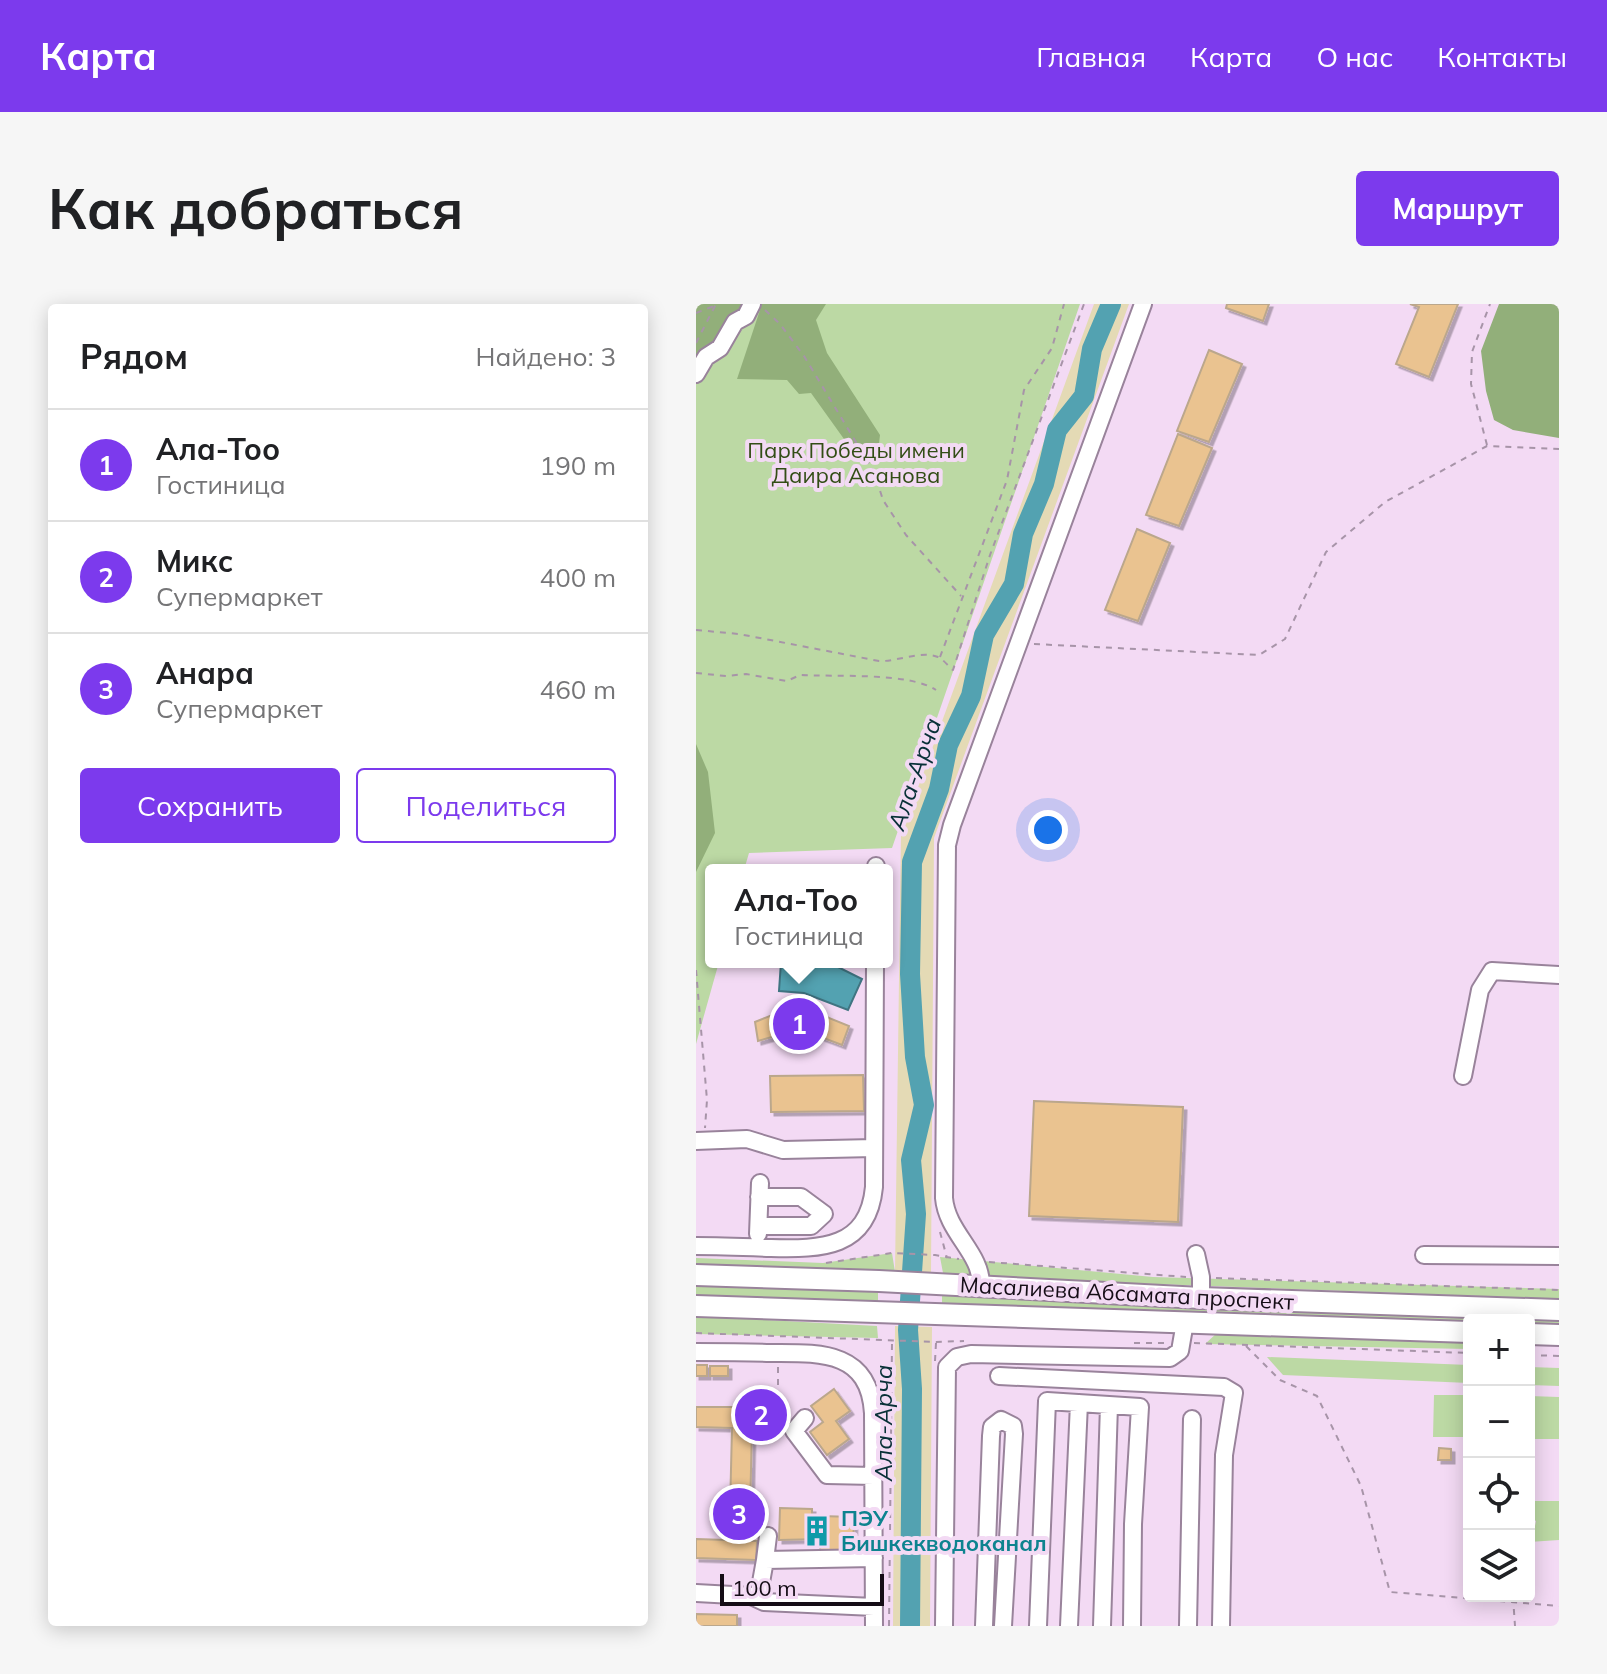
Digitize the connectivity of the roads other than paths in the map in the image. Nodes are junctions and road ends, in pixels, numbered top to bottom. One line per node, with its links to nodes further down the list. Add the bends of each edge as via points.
1 (752, 304): 3 (street)
2 (1143, 304): 16 (street, via 947,845 944,1198 949,1220 981,1272)
3 (696, 374)
4 (875, 968): 8 (street)
5 (1559, 975): 6 (street, via 1492,971 1480,990)
6 (1463, 1076)
7 (700, 1141): 8 (street, via 747,1139 783,1150)
8 (874, 1148): 11 (street, via 872,1205 854,1233 824,1248)
9 (759, 1226): 9 (street, via 759,1190 801,1197 824,1214 811,1226); 11 (street)
10 (696, 1246): 11 (street)
11 (758, 1247)
12 (1196, 1254): 17 (street)
13 (1424, 1255): 14 (street)
14 (1559, 1256)
15 (696, 1275): 16 (main road, Масалиева Абсамата проспект)
16 (981, 1286): 17 (main road, Масалиева Абсамата проспект)
17 (1201, 1288): 19 (main road, Масалиева Абсамата проспект)
18 (696, 1306): 20 (main road, Масалиева Абсамата проспект)
19 (1559, 1310)
20 (1185, 1322): 21 (main road, Масалиева Абсамата проспект); 38 (street, via 1180,1351 1170,1358 971,1354 952,1361 946,1373)
21 (1463, 1332)
22 (1535, 1334): 23 (main road)
23 (1559, 1335)
24 (696, 1352): 30 (street, via 821,1354 853,1367 871,1396)
25 (999, 1376): 46 (street, via 1224,1387 1234,1393 1224,1455)
26 (1079, 1403): 27 (street); 41 (street, via 1047,1401); 42 (street)
27 (1109, 1405): 43 (street); 44 (street, via 1140,1407)
28 (1192, 1419): 45 (street)
29 (799, 1424): 30 (street, via 827,1475)
30 (874, 1476): 32 (street)
31 (768, 1536): 33 (street)
32 (874, 1558): 33 (street); 36 (street)
33 (765, 1560): 35 (street)
34 (696, 1593): 35 (street)
35 (758, 1599): 36 (street)
36 (874, 1607): 37 (street)
37 (874, 1626)
38 (944, 1626)
39 (984, 1626): 40 (street, via 991,1436 1001,1420 1013,1426 1014,1434)
40 (1003, 1626)
41 (1038, 1626)
42 (1069, 1626)
43 (1102, 1626)
44 (1132, 1626)
45 (1188, 1626)
46 (1221, 1626)

